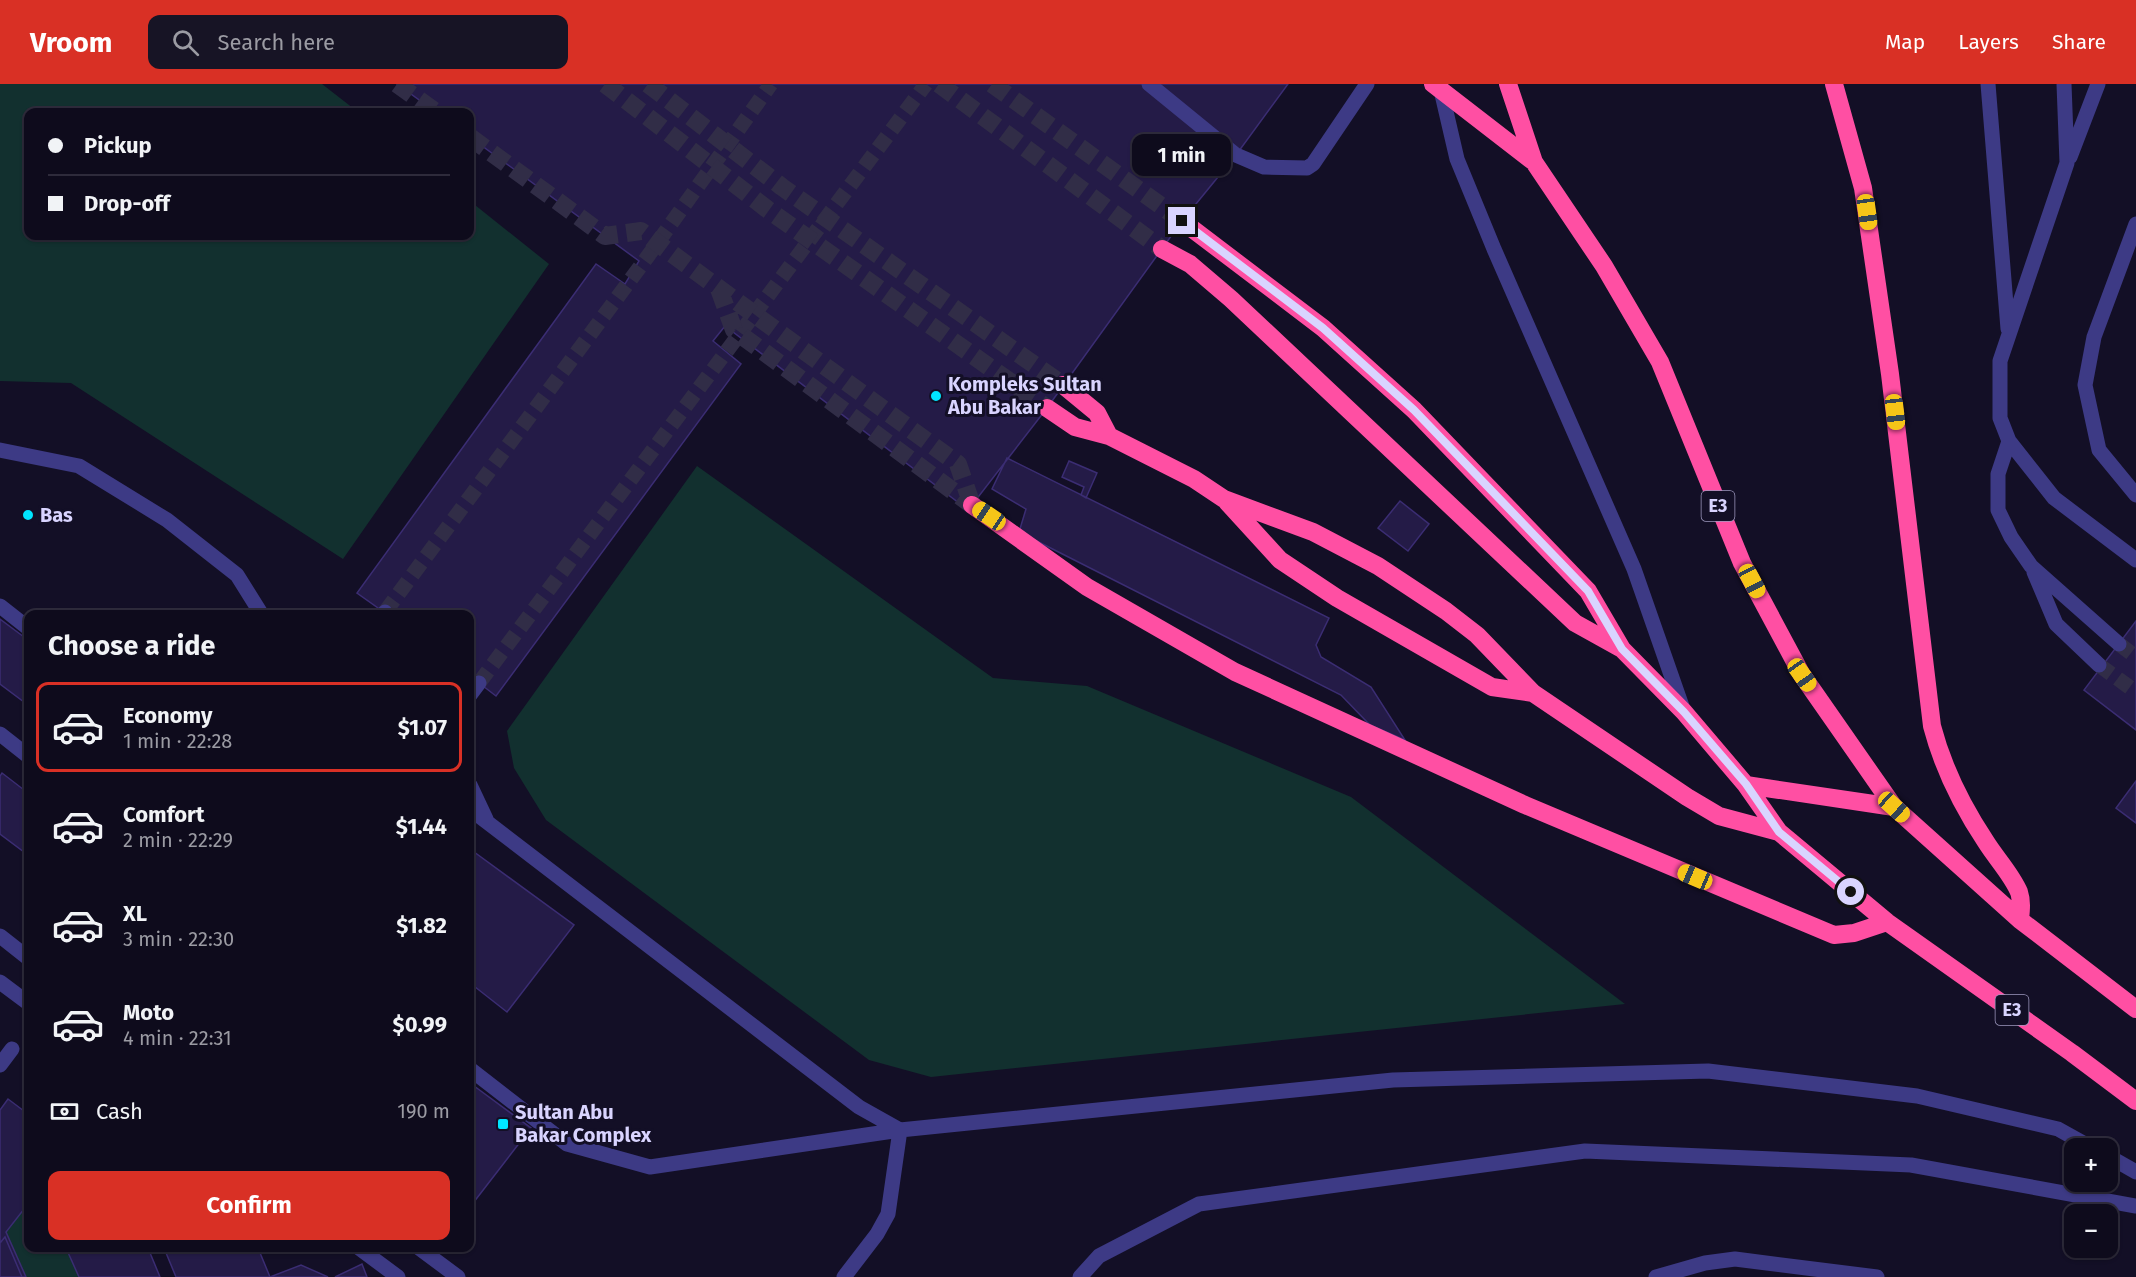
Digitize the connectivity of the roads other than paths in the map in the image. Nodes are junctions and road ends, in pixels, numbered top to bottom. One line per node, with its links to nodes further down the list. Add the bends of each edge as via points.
1 (1149, 84): 2 (lane, via 1236,155 1264,167 1307,168)
2 (1367, 84)
3 (1508, 84): 9 (highway)
4 (1834, 84): 41 (highway, via 1865,200 1932,726 1945,768 1961,800 2015,884 2021,899)
5 (1988, 84): 14 (lane)
6 (2064, 84): 10 (lane)
7 (2098, 84): 10 (lane)
8 (1437, 87): 9 (highway, E3); 32 (lane, via 1457,159 1634,569)
9 (1534, 162): 37 (highway, E3, via 1604,266 1660,362 1742,563 1802,675)
10 (2067, 163): 14 (lane)
11 (1182, 221): 29 (highway, E3, via 1323,328 1414,410 1588,591)
12 (2136, 224): 20 (lane, via 2094,337 2085,385 2099,450)
13 (1162, 249): 29 (highway, via 1190,264 1232,299 1575,623)
14 (2008, 336): 18 (lane, via 2000,361 1999,385 2000,417)
15 (1063, 386): 17 (highway, via 1097,413)
16 (1047, 408): 17 (highway, via 1075,427)
17 (1109, 436): 21 (highway, via 1194,479)
18 (2008, 441): 23 (lane, via 2054,498); 24 (lane, via 1998,474 1998,510)
19 (0, 450): 26 (lane, via 78,466 167,520 237,576)
20 (2136, 495)
21 (1224, 499): 31 (highway, via 1313,532 1378,566 1446,610); 31 (highway, via 1280,560 1337,598 1492,687)
22 (972, 505): 42 (highway, via 1087,587 1235,672 1525,805 1834,935 1854,933)
23 (2136, 560)
24 (2031, 566): 28 (lane); 30 (lane, via 2056,624)
25 (0, 606): 27 (lane)
26 (259, 610)
27 (24, 625)
28 (2119, 644)
29 (1622, 649): 32 (highway, E3)
30 (2099, 665)
31 (1533, 693): 40 (highway, via 1719,816)
32 (1684, 712): 35 (highway, E3)
33 (0, 734): 34 (lane)
34 (24, 753)
35 (1746, 784): 37 (highway); 40 (highway, E3)
36 (474, 794): 39 (lane)
37 (1894, 807): 41 (highway, E3)
38 (474, 812): 39 (lane)
39 (487, 822): 52 (lane, via 859,1107)
40 (1779, 832): 42 (highway, E3)
41 (2020, 920): 47 (highway, E3)
42 (1887, 921): 51 (highway, E3)
43 (0, 936): 44 (lane)
44 (24, 955)
45 (0, 982): 46 (lane)
46 (24, 1000)
47 (2136, 1009)
48 (12, 1049): 49 (lane)
49 (0, 1065)
50 (474, 1072): 52 (lane, via 567,1144 650,1167)
51 (2136, 1101)
52 (900, 1130): 53 (lane, via 1393,1080 1708,1071 1917,1096 2058,1129); 62 (lane, via 888,1214)
53 (2074, 1138)
54 (2118, 1162): 55 (lane)
55 (2136, 1172)
56 (2136, 1206): 63 (lane, via 1911,1165 1585,1151 1199,1204 1099,1256)
57 (364, 1252): 60 (lane)
58 (424, 1252): 61 (lane)
59 (1851, 1275): 64 (lane, via 1735,1259); 65 (lane)
60 (398, 1277)
61 (458, 1277)
62 (844, 1277)
63 (1080, 1277)
64 (1656, 1277)
65 (1877, 1277)

